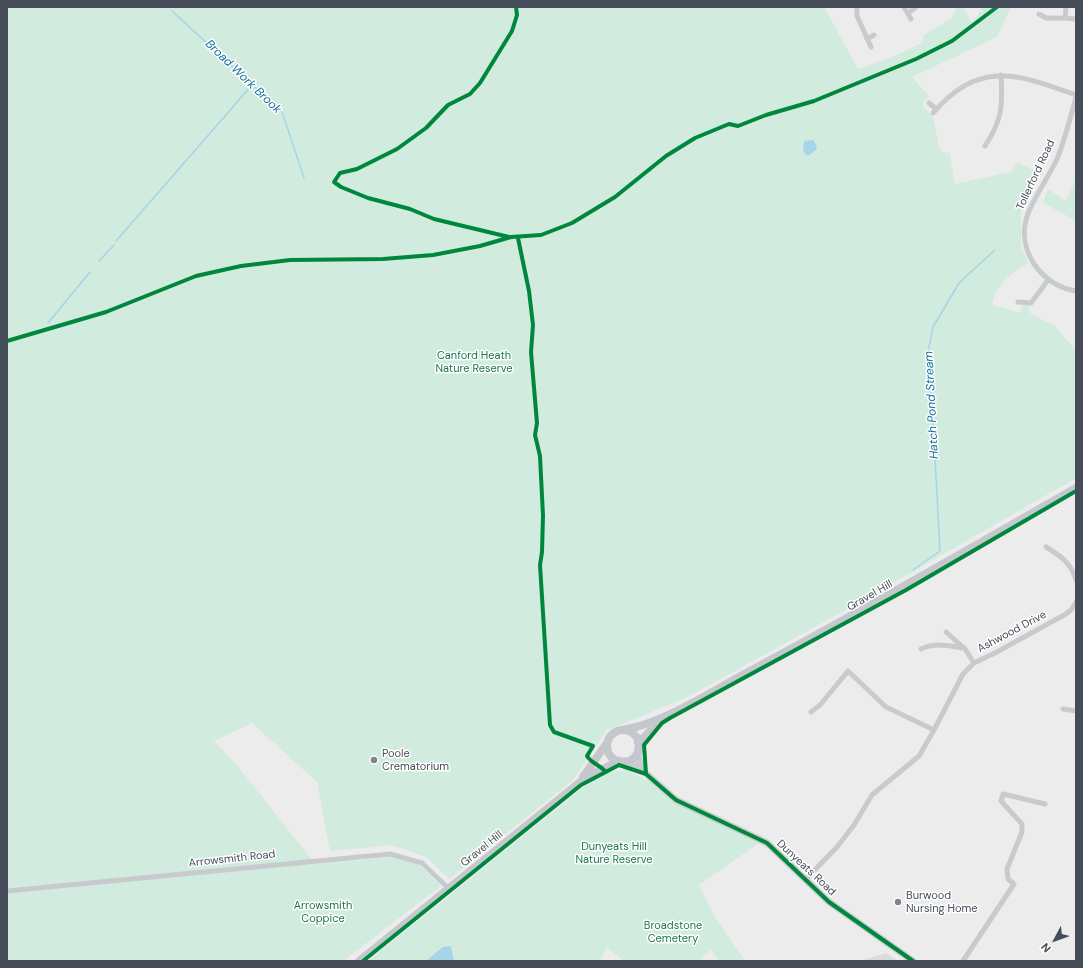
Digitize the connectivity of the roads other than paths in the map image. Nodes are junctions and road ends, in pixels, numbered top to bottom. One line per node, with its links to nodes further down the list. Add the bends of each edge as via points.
1 (857, 7): 11 (street, via 857,16)
2 (904, 7): 5 (street)
3 (1066, 7): 7 (street)
4 (915, 8): 5 (street)
5 (908, 12): 8 (street)
6 (1039, 14): 7 (street, via 1046,18)
7 (1065, 18): 9 (street)
8 (911, 19)
9 (1076, 19)
10 (874, 35): 11 (street)
11 (867, 39): 12 (street)
12 (872, 47)
13 (1001, 75): 14 (street, via 1030,78); 15 (street, via 965,85 954,91 935,111); 16 (street, via 1003,100 1000,121)
14 (1076, 96): 17 (street, Tollerford Road, via 1057,158 1026,218 1029,254)
15 (929, 103)
16 (985, 146)
17 (1048, 280): 18 (street, Tollerford Road, via 1064,289); 19 (street, via 1031,303)
18 (1076, 291)
19 (1018, 302)
20 (1076, 488): 31 (main road, Gravel Hill, via 854,616)
21 (1046, 547): 22 (street, via 1059,554 1069,564)
22 (1076, 580)
23 (1076, 602): 27 (street, Ashwood Drive, via 1071,610 1059,618)
24 (946, 632): 25 (street, Ashwood Drive)
25 (964, 648): 26 (street, via 939,645); 27 (street, Ashwood Drive)
26 (921, 650)
27 (974, 663): 33 (street, Ashwood Drive, via 963,674)
28 (1063, 709): 29 (street)
29 (1076, 711)
30 (811, 712): 33 (street, via 848,671 886,707)
31 (670, 713): 32 (main road, Gravel Hill, via 637,727); 35 (main road, Gravel Hill)
32 (622, 730): 34 (main road, via 612,734); 35 (main road, via 634,735)
33 (934, 730): 40 (street, Ashwood Drive, via 919,756 872,795 850,831)
34 (607, 743): 36 (main road, via 611,756); 38 (main road, Gravel Hill)
35 (638, 746): 36 (main road, via 634,757); 37 (street)
36 (622, 761): 37 (street, Dunyeats Road); 38 (main road, Gravel Hill, via 590,775)
37 (642, 770): 40 (street, Dunyeats Road, via 676,800 767,843)
38 (579, 783): 41 (main road, Gravel Hill)
39 (1045, 804): 45 (street, via 1003,794 1001,801 1022,824 1022,832 1008,869 1008,879 1014,884)
40 (805, 880): 44 (street, Dunyeats Road, via 829,902)
41 (448, 888): 42 (street, Arrowsmith Road, via 422,863 390,854); 43 (main road, Gravel Hill)
42 (7, 891)
43 (358, 961)
44 (913, 961)
45 (963, 961)

